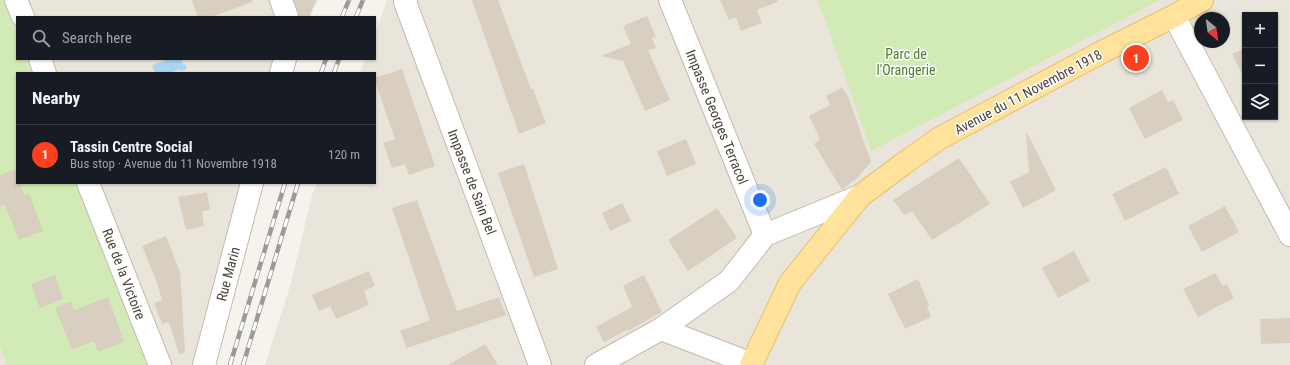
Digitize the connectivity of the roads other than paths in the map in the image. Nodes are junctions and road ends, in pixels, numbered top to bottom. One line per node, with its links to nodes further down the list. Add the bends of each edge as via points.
1 (16, 0): 6 (street)
2 (281, 0): 7 (street)
3 (406, 0): 21 (street, Impasse de Sain Bel)
4 (670, 0): 16 (street, Impasse Georges Terracol)
5 (1202, 0): 8 (main road, Avenue du 11 Novembre 1918)
6 (23, 16)
7 (287, 16)
8 (1174, 16): 15 (main road, Avenue du 11 Novembre 1918, via 940,138); 17 (street)
9 (40, 60): 11 (street)
10 (285, 60): 12 (street)
11 (45, 72)
12 (281, 72)
13 (88, 184): 19 (street, Rue de la Victoire)
14 (252, 184): 20 (street, Rue Marin)
15 (860, 196): 16 (street, Avenue du 11 Novembre 1918); 23 (main road, Avenue du 11 Novembre 1918, via 790,283)
16 (765, 235): 18 (street, Avenue du 11 Novembre 1918, via 729,281)
17 (1290, 235)
18 (661, 329): 22 (street, Avenue du 11 Novembre 1918); 23 (street, Avenue du 11 Novembre 1918)
19 (160, 365)
20 (204, 365)
21 (540, 365)
22 (596, 365)
23 (752, 365)

